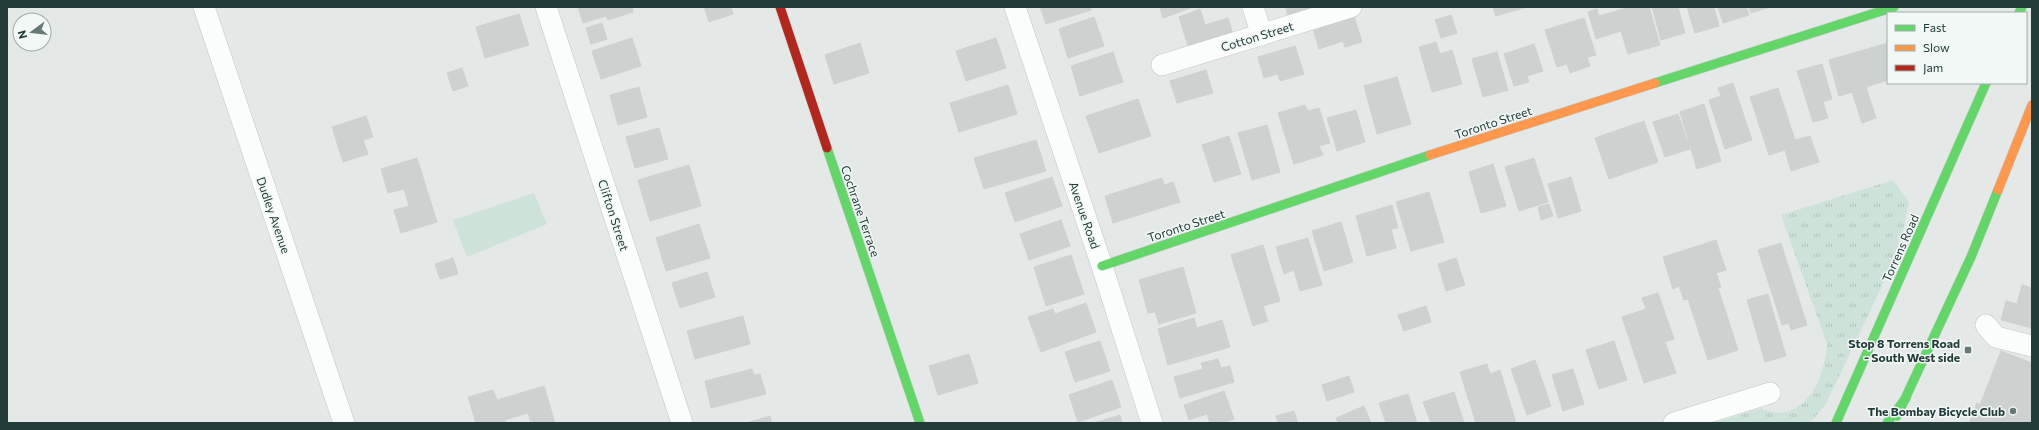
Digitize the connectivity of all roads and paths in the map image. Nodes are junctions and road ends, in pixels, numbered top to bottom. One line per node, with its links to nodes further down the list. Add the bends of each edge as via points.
1 (204, 7): 17 (street, Dudley Avenue)
2 (546, 7): 18 (street, Clifton Street)
3 (780, 7): 19 (street, Cochrane Terrace)
4 (1014, 7): 12 (street, Avenue Road)
5 (1253, 7): 8 (street)
6 (1351, 7): 8 (street, Cotton Street)
7 (1894, 7): 12 (street, Toronto Street, via 1434,154)
8 (1262, 35): 9 (street, Cotton Street)
9 (1162, 65)
10 (1986, 84): 22 (street, Torrens Road)
11 (2032, 105): 16 (street, via 1971,258)
12 (1102, 266): 20 (street, Avenue Road)
13 (1986, 325): 14 (street, via 1996,337)
14 (2032, 346)
15 (1770, 393): 21 (street)
16 (1898, 416)
17 (344, 423)
18 (682, 423)
19 (920, 423)
20 (1152, 423)
21 (1674, 423)
22 (1836, 423)

